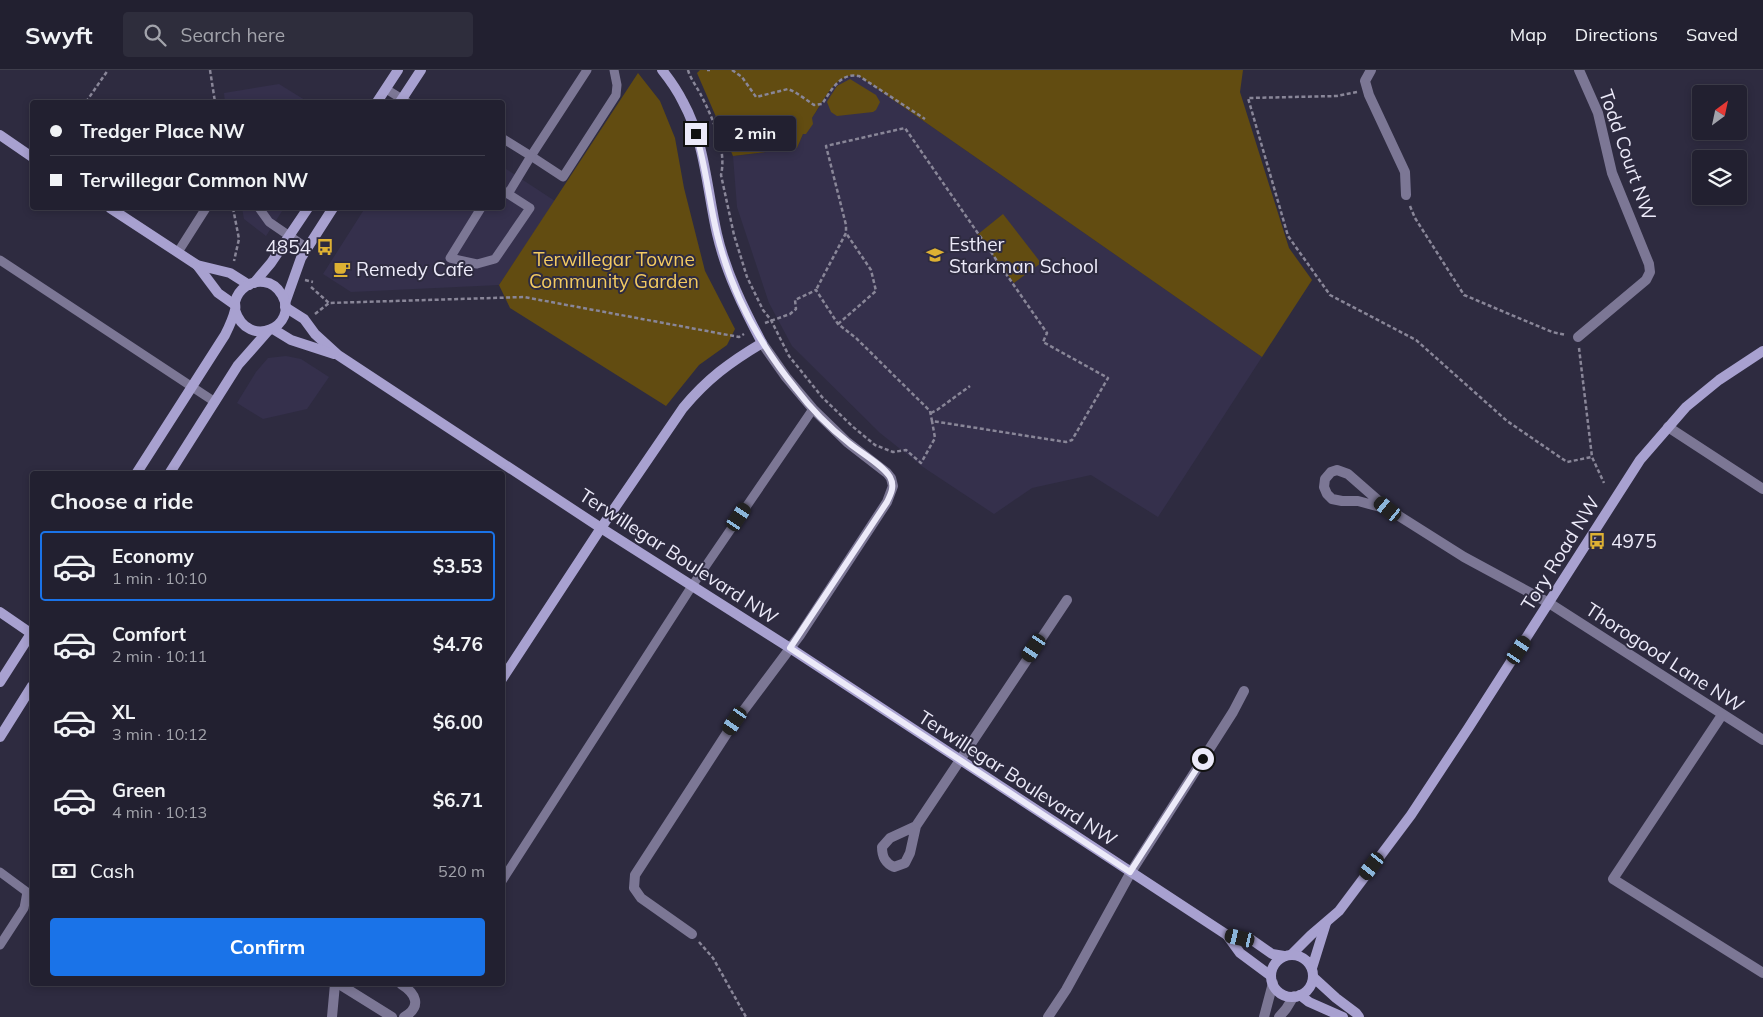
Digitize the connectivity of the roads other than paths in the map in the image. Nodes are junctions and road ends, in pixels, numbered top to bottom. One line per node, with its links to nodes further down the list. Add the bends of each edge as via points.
1 (398, 70): 8 (street)
2 (421, 70): 11 (street)
3 (587, 70): 15 (lane)
4 (614, 70): 15 (lane, via 616,95 562,177)
5 (662, 70): 34 (street, via 692,120 722,250 734,286)
6 (1371, 70): 17 (street, via 1365,81 1405,172)
7 (1579, 70): 33 (street, Todd Court NW, via 1598,113 1612,173 1650,272 1646,280)
8 (386, 89): 9 (street); 10 (lane)
9 (378, 100)
10 (402, 100)
11 (404, 100)
12 (0, 135): 14 (street)
13 (505, 140): 15 (lane)
14 (30, 155)
15 (531, 156): 16 (lane)
16 (505, 192): 23 (lane, via 530,208 495,260 477,264 450,258)
17 (1406, 195)
18 (113, 210): 26 (street)
19 (205, 210): 26 (lane)
20 (260, 210): 24 (lane, via 268,222)
21 (307, 210): 24 (street)
22 (332, 210): 25 (street)
23 (480, 210)
24 (290, 236): 25 (lane); 29 (street)
25 (307, 248): 30 (street)
26 (178, 252): 28 (street)
27 (0, 260): 37 (lane)
28 (197, 265): 29 (street, via 230,273); 31 (street, via 218,293)
29 (251, 284): 30 (street, via 261,282 274,286 284,297); 31 (street, via 242,290)
30 (285, 305): 32 (street, via 280,323); 36 (street, Terwillegar Boulevard NW, via 304,319)
31 (235, 307): 32 (street, via 241,324 247,328 261,332); 37 (street, via 224,335)
32 (270, 330): 36 (street, Terwillegar Boulevard NW); 38 (street, via 238,365)
33 (1578, 337)
34 (762, 343): 39 (street); 45 (street, via 726,366 694,395)
35 (1763, 351): 40 (street, Tory Road NW, via 1719,380 1686,407)
36 (338, 355): 45 (street, Terwillegar Boulevard NW)
37 (192, 387): 38 (lane); 41 (street)
38 (214, 402): 42 (street)
39 (813, 409): 46 (lane); 52 (street, via 847,442 882,468 893,486 887,502)
40 (1668, 427): 43 (street); 48 (street, Tory Road NW, via 1640,460)
41 (138, 471)
42 (171, 471)
43 (1763, 489)
44 (1388, 509): 44 (street, via 1342,471 1331,472 1325,479 1326,494 1332,499 1358,501); 48 (street, Thorogood Lane NW, via 1464,558)
45 (602, 528): 46 (street, Terwillegar Boulevard NW); 53 (street)
46 (692, 586): 52 (street, Terwillegar Boulevard NW); 64 (lane)
47 (1066, 600): 60 (street)
48 (1549, 603): 57 (street, Thorogood Lane NW); 65 (street, Tory Road NW, via 1411,816 1339,911)
49 (0, 612): 50 (street)
50 (30, 632)
51 (30, 636): 54 (street)
52 (790, 648): 60 (street, Terwillegar Boulevard NW); 66 (street, via 737,718 636,875 634,888 641,898)
53 (505, 674)
54 (0, 682)
55 (30, 689): 58 (street)
56 (1244, 691): 63 (street)
57 (1722, 715): 59 (street, Thorogood Lane NW); 71 (street, via 1613,879)
58 (0, 737)
59 (1763, 740)
60 (959, 760): 61 (street); 63 (street, Terwillegar Boulevard NW)
61 (916, 826)
62 (0, 872): 68 (lane, via 27,892 24,908)
63 (1130, 872): 67 (street, Terwillegar Boulevard NW); 80 (street, via 1071,983)
64 (505, 876)
65 (1326, 922): 69 (street, Tory Road NW); 70 (street, Tory Road NW)
66 (692, 934)
67 (1227, 935): 69 (street, Terwillegar Boulevard NW, via 1252,940 1272,954); 72 (street, Terwillegar Boulevard NW, via 1240,953)
68 (0, 945)
69 (1287, 956): 70 (street, via 1300,956); 72 (street, Tory Road NW, via 1274,965)
70 (1313, 972): 76 (street, Tory Road NW, via 1312,984 1307,991); 84 (street, via 1324,989)
71 (1763, 973)
72 (1272, 979): 76 (street, via 1282,994); 81 (street)
73 (335, 986): 77 (street)
74 (342, 986): 78 (street)
75 (403, 986): 79 (street, via 410,990 415,1000 411,1012)
76 (1297, 995): 82 (street); 83 (street)
77 (332, 1017)
78 (392, 1017)
79 (404, 1017)
80 (1048, 1017)
81 (1264, 1017)
82 (1278, 1017)
83 (1342, 1017)
84 (1359, 1017)

